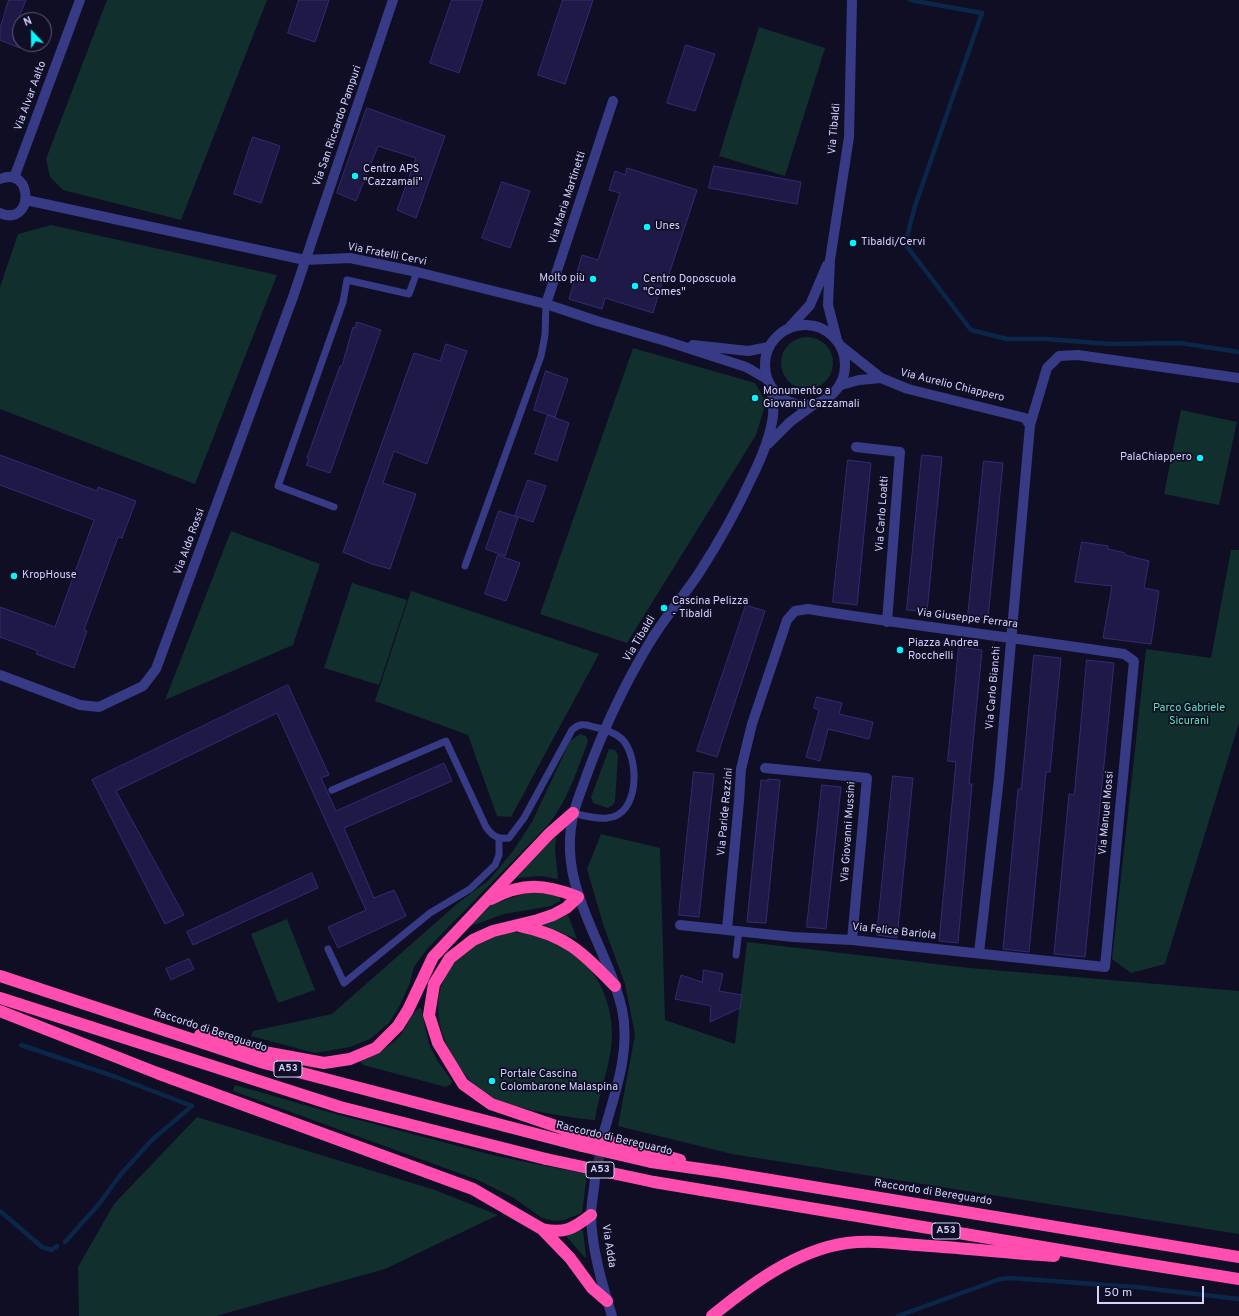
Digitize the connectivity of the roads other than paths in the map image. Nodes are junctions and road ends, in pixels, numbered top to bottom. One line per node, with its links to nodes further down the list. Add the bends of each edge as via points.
1 (80, 0): 5 (street, Via Alvar Aalto)
2 (393, 0): 9 (street, Via San Riccardo Pampuri)
3 (852, 0): 10 (street, Via Tibaldi, via 849,137)
4 (613, 101): 12 (street, Via Maria Martinetti)
5 (14, 178): 6 (street); 7 (street, via 25,189)
6 (0, 180)
7 (26, 200): 8 (street, via 24,206 14,214); 9 (street, Via Fratelli Cervi)
8 (1, 215)
9 (305, 260): 11 (street, Via Fratelli Cervi, via 350,258); 31 (street, Via Aldo Rossi, via 156,669 142,686 99,707 80,705)
10 (830, 260): 13 (street, Via Tibaldi, via 810,305); 15 (street, Via Tibaldi, via 828,305)
11 (417, 272): 12 (street, Via Fratelli Cervi); 25 (lane, via 409,294 347,280 343,302 278,486)
12 (546, 304): 14 (street, Via Fratelli Cervi); 26 (lane, via 541,356)
13 (787, 329): 15 (street, via 800,325 814,326 827,331); 16 (street)
14 (669, 342): 16 (street, Via Fratelli Cervi, via 748,351); 19 (street, Via Fratelli Cervi, via 746,367)
15 (840, 344): 17 (street); 20 (street, via 846,370)
16 (769, 347): 19 (street, via 765,363)
17 (881, 378): 20 (street, Via Aurelio Chiappero); 22 (street, Via Aurelio Chiappero, via 908,389 1025,418)
18 (1239, 378): 22 (street, Via Carlo Bianchi, via 1078,355 1059,356 1047,368)
19 (770, 384): 21 (street, via 790,403); 23 (street, Via Tibaldi, via 773,415)
20 (841, 385): 21 (street, via 830,398)
21 (814, 405): 23 (street, Via Tibaldi, via 790,422)
22 (1030, 425): 29 (street, Via Carlo Bianchi)
23 (768, 444): 32 (street, Via Tibaldi, via 740,504 699,573 650,642)
24 (856, 447): 28 (street, Via Carlo Loatti, via 900,452)
25 (334, 507)
26 (466, 566)
27 (795, 611): 28 (street, Via Giuseppe Ferrara, via 808,609); 41 (street, Via Paride Razzini, via 786,620 740,769)
28 (887, 622): 29 (street, Via Giuseppe Ferrara)
29 (1011, 637): 30 (street, Via Giuseppe Ferrara, via 1124,654); 45 (street, Via Carlo Bianchi, via 999,778)
30 (1134, 661): 47 (street, Via Manuel Mossi)
31 (0, 675)
32 (605, 729): 35 (street, Via Tibaldi); 35 (lane, via 623,740 633,761 632,792 627,807 608,819); 36 (lane, via 583,724 572,730 517,829 509,838)
33 (765, 768): 43 (street, Via Giovanni Mussini, via 867,778)
34 (332, 790): 36 (lane, via 446,741 486,827 491,835)
35 (573, 813): 37 (street, Via Tibaldi, via 569,860); 38 (highway)
36 (499, 839): 44 (lane, via 495,865 470,889 430,913 344,984)
37 (578, 897): 38 (highway, via 555,888 535,885 517,888); 40 (highway, via 553,915); 49 (street, Via Tibaldi)
38 (482, 903): 52 (highway, via 433,957 398,1026 376,1048 350,1059 324,1063 264,1052)
39 (680, 925): 41 (street, Via Felice Bariola)
40 (514, 926): 49 (highway, via 542,930 579,950); 54 (highway, via 493,931 473,940 450,958 434,984 429,1015 438,1044 463,1084 491,1104)
41 (727, 929): 42 (street, Via Felice Bariola)
42 (739, 930): 43 (street, Via Felice Bariola, via 793,937); 46 (lane)
43 (852, 940): 45 (street, Via Felice Bariola)
44 (328, 949)
45 (979, 953): 47 (street, Via Felice Bariola)
46 (736, 955)
47 (1105, 967)
48 (0, 976): 52 (highway, Raccordo di Bereguardo / A53)
49 (615, 986): 53 (street, via 622,1009 625,1053)
50 (0, 998): 59 (highway, A53, bridge, via 340,1107 546,1159 654,1182)
51 (0, 1011): 57 (highway, via 157,1073 473,1189)
52 (113, 1012): 54 (highway, Raccordo di Bereguardo / A53, via 264,1063)
53 (604, 1132)
54 (583, 1141): 58 (highway, Raccordo di Bereguardo / A53, bridge, via 722,1172)
55 (595, 1179): 56 (street, Via Adda)
56 (591, 1215): 57 (highway, via 570,1229 557,1232); 61 (street, Via Adda, via 599,1271)
57 (542, 1229): 61 (highway, via 570,1258 592,1288)
58 (1239, 1257)
59 (1126, 1261): 60 (highway, A53); 63 (highway, via 884,1242 847,1243 813,1252 789,1263 768,1275)
60 (1239, 1279)
61 (607, 1301): 62 (street, Via Adda)
62 (612, 1316)
63 (712, 1316)

